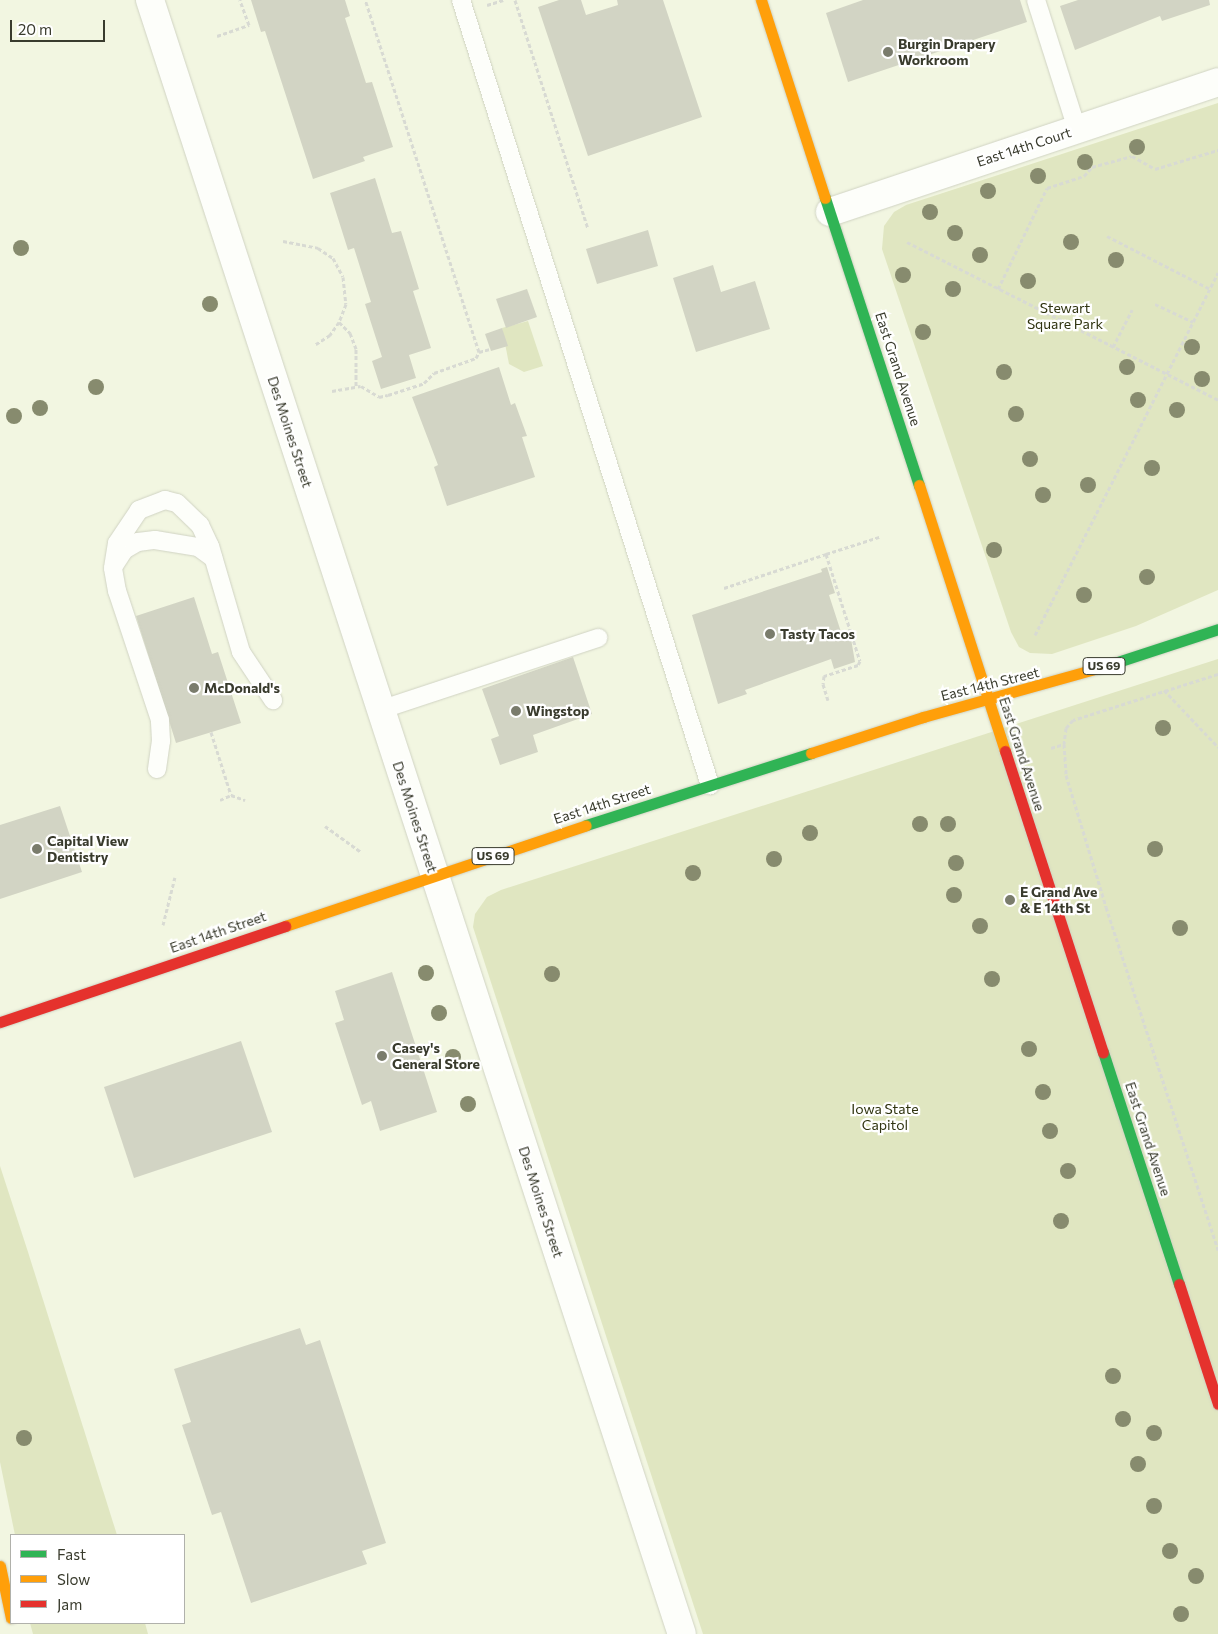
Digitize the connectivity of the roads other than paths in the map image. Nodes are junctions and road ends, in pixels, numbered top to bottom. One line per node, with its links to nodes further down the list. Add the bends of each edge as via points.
1 (150, 0): 14 (street, Des Moines Street)
2 (461, 0): 16 (lane)
3 (761, 0): 7 (main road, East Grand Avenue)
4 (1036, 0): 6 (lane)
5 (1218, 82): 6 (street, East 14th Court)
6 (1077, 129): 7 (street, East 14th Court)
7 (830, 212): 13 (main road, East Grand Avenue)
8 (213, 558): 9 (lane, via 198,547 178,542 138,542 124,550); 9 (lane, via 200,525 177,503 165,500 139,510 127,524 117,543); 12 (lane, via 241,652)
9 (112, 568): 15 (lane, via 160,720 161,741)
10 (1218, 628): 13 (main road, East 14th Street / US 69, via 1055,682)
11 (598, 638): 14 (lane)
12 (273, 700)
13 (989, 700): 16 (main road, East 14th Street / US 69, via 923,717); 19 (main road, East Grand Avenue)
14 (380, 710): 17 (street, Des Moines Street)
15 (156, 770)
16 (710, 785): 17 (main road, East 14th Street / US 69)
17 (434, 875): 18 (main road, East 14th Street / US 69); 22 (street, Des Moines Street)
18 (0, 1022)
19 (1218, 1404)
20 (0, 1566): 21 (main road)
21 (10, 1614)
22 (682, 1634)

